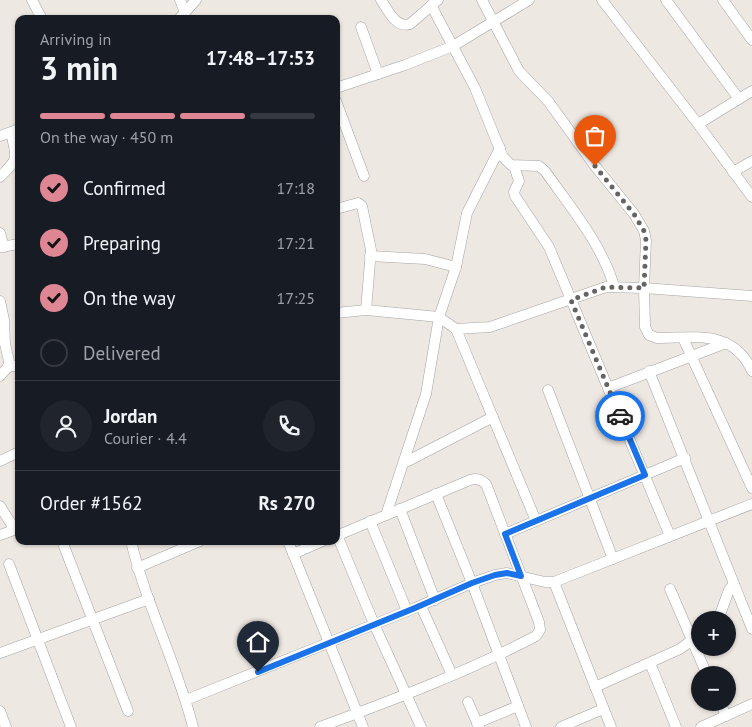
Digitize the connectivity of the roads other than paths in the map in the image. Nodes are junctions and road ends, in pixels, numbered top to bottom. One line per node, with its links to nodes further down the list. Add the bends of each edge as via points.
1 (32, 0): 11 (street)
2 (180, 0): 12 (street)
3 (196, 0): 12 (street)
4 (381, 0): 10 (street, via 398,23 405,26)
5 (482, 0): 13 (street)
6 (529, 0): 13 (street)
7 (602, 0): 22 (street)
8 (666, 0): 20 (street)
9 (723, 0): 15 (street)
10 (436, 1): 16 (street)
11 (40, 15)
12 (182, 15)
13 (494, 21): 16 (street); 40 (street, via 525,78 548,101 640,224 646,240)
14 (360, 27): 17 (street)
15 (751, 37)
16 (453, 46): 17 (street); 25 (street)
17 (378, 74): 18 (street)
18 (340, 87)
19 (752, 91): 20 (street)
20 (739, 99): 22 (street)
21 (340, 112): 30 (street)
22 (698, 124): 29 (street)
23 (15, 131): 24 (street)
24 (0, 136)
25 (500, 148): 28 (street, via 507,162); 38 (street, via 467,213)
26 (15, 161): 31 (street)
27 (752, 161): 29 (street)
28 (514, 166): 39 (street, via 539,166 545,171 598,249); 42 (street, via 519,181 515,196 546,241)
29 (733, 172): 32 (street)
30 (364, 176)
31 (0, 178)
32 (752, 197)
33 (340, 208): 37 (street, via 358,203 362,206)
34 (0, 233): 36 (street)
35 (15, 245): 36 (street)
36 (2, 247)
37 (370, 256): 38 (street, via 425,259); 44 (street)
38 (456, 267): 46 (street)
39 (614, 286): 40 (street); 42 (street)
40 (644, 288): 41 (street); 48 (street, via 645,328 649,335)
41 (752, 296)
42 (571, 300): 47 (street, via 490,327); 55 (street)
43 (0, 301): 51 (street)
44 (366, 310): 45 (street); 46 (street)
45 (340, 313)
46 (439, 317): 47 (street); 61 (street, via 426,394)
47 (456, 329): 57 (street)
48 (683, 338): 49 (street, via 715,338); 50 (street)
49 (726, 343): 50 (street); 53 (street, via 747,359)
50 (691, 356): 52 (street); 63 (street)
51 (14, 366): 54 (street)
52 (650, 371): 55 (street); 59 (street)
53 (752, 371)
54 (0, 376)
55 (608, 388): 62 (street)
56 (548, 390): 65 (street)
57 (493, 417): 61 (street); 71 (street)
58 (15, 454): 60 (street)
59 (685, 458): 62 (street); 72 (street)
60 (0, 461)
61 (404, 463): 69 (street)
62 (645, 475): 65 (street); 78 (street)
63 (752, 488)
64 (436, 494): 68 (street); 76 (street, via 476,478 482,480); 91 (street)
65 (590, 498): 71 (street); 86 (street)
66 (752, 504): 72 (street)
67 (0, 506): 73 (street)
68 (400, 509): 69 (street); 95 (street)
69 (386, 515): 70 (street)
70 (370, 521): 75 (street); 97 (street)
71 (536, 521): 76 (street)
72 (710, 521): 78 (street); 92 (street)
73 (15, 526)
74 (15, 530): 77 (street)
75 (340, 534)
76 (505, 534): 89 (street)
77 (0, 535)
78 (670, 536): 86 (street)
79 (340, 542): 101 (street)
80 (64, 545): 99 (street)
81 (132, 545): 88 (street)
82 (186, 545): 88 (street)
83 (289, 545): 85 (street)
84 (313, 545): 85 (street)
85 (292, 554): 105 (street)
86 (613, 559): 90 (street)
87 (9, 564): 103 (street)
88 (137, 568): 94 (street)
89 (521, 576): 90 (street); 91 (street, via 507,573); 107 (street, via 540,622 540,630 536,636)
90 (554, 582): 110 (street)
91 (472, 583): 95 (street); 107 (street)
92 (734, 584): 98 (street); 100 (street)
93 (670, 590): 102 (street)
94 (149, 599): 99 (street); 112 (street)
95 (435, 600): 96 (street)
96 (421, 606): 97 (street); 109 (street)
97 (407, 611): 101 (street)
98 (721, 611)
99 (92, 619): 103 (street); 118 (street)
100 (751, 622)
101 (374, 624): 105 (street); 111 (street)
102 (691, 629)
103 (38, 639): 106 (street); 125 (street)
104 (691, 641): 108 (street)
105 (330, 643): 112 (street); 120 (street)
106 (0, 653)
107 (499, 655): 109 (street); 115 (street)
108 (650, 663): 110 (street); 133 (street)
109 (452, 675): 111 (street)
110 (595, 686): 116 (street)
111 (407, 693): 120 (street); 129 (street)
112 (186, 700): 126 (street)
113 (468, 702): 122 (street)
114 (752, 704): 121 (street)
115 (518, 706): 122 (street); 130 (street)
116 (604, 709): 131 (street); 132 (street)
117 (0, 711): 124 (street)
118 (128, 711)
119 (724, 711): 121 (street)
120 (358, 713): 127 (street); 128 (street)
121 (726, 716): 123 (street)
122 (478, 725)
123 (703, 726)
124 (6, 727)
125 (71, 727)
126 (193, 727)
127 (320, 727)
128 (363, 727)
129 (421, 727)
130 (526, 727)
131 (561, 727)
132 (610, 727)
133 (676, 727)

